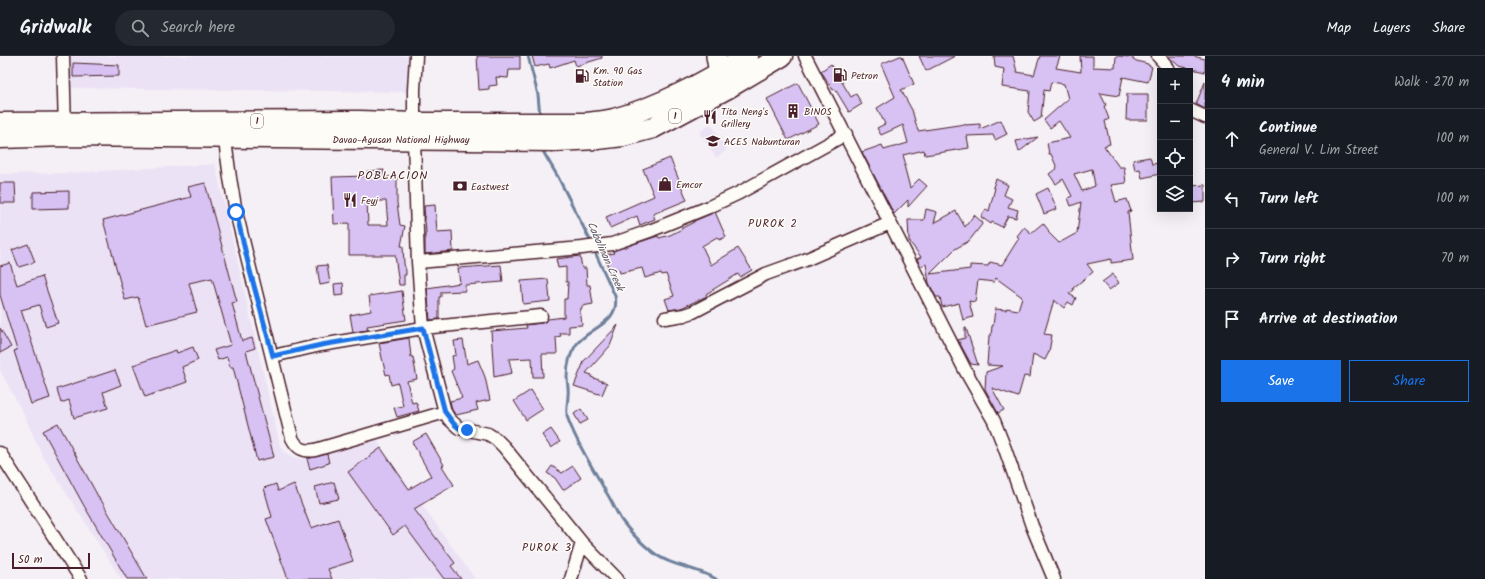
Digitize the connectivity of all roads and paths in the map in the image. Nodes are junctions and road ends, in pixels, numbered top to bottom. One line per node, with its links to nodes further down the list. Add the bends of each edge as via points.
1 (63, 56): 12 (street)
2 (416, 56): 14 (street)
3 (748, 56): 8 (highway, Davao-Agusan National Highway / 1)
4 (782, 56): 8 (highway, Davao-Agusan National Highway / 1)
5 (805, 56): 15 (street)
6 (1158, 56): 7 (street)
7 (1168, 68)
8 (721, 73): 14 (highway, Davao-Agusan National Highway / 1, via 653,128 623,136 597,139 555,132)
9 (1193, 111): 10 (street)
10 (1205, 117)
11 (0, 123): 12 (highway, Davao-Agusan National Highway / 1)
12 (66, 130): 13 (highway, Davao-Agusan National Highway / 1); 16 (highway, Davao-Agusan National Highway / 1)
13 (224, 130): 14 (highway, Davao-Agusan National Highway / 1); 22 (street, via 236,212)
14 (414, 131): 18 (street)
15 (846, 134): 17 (street); 18 (street, via 739,193 626,240 596,247)
16 (0, 138)
17 (890, 223): 20 (street, via 766,274 693,312); 29 (street, via 994,421)
18 (418, 262): 21 (street)
19 (541, 316): 21 (street)
20 (665, 318)
21 (423, 328): 22 (street, via 321,345); 23 (street)
22 (273, 356): 23 (street, via 292,438 297,447 308,451)
23 (445, 412): 25 (street, via 459,428 488,434 496,439)
24 (0, 453): 26 (street)
25 (582, 543): 27 (street); 28 (street)
26 (81, 579)
27 (571, 579)
28 (617, 579)
29 (1054, 579)

